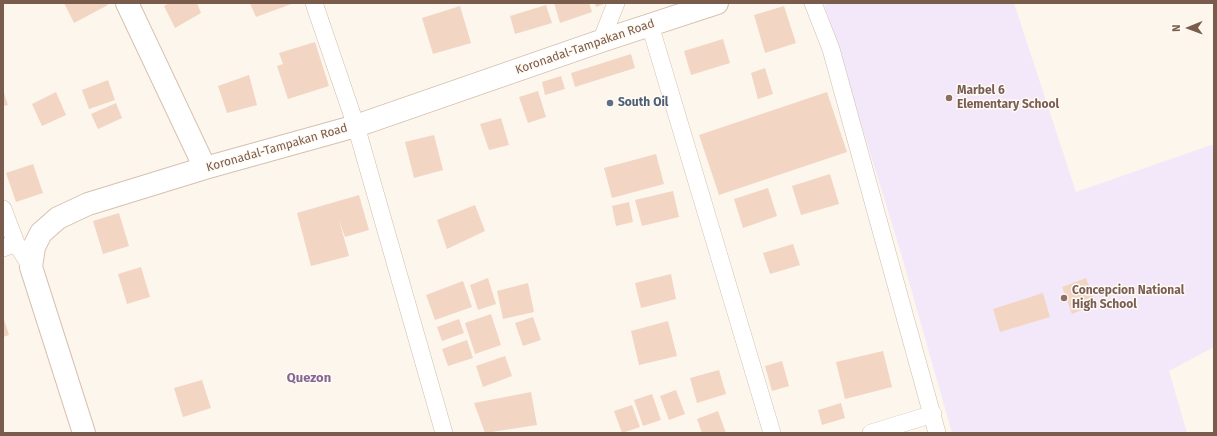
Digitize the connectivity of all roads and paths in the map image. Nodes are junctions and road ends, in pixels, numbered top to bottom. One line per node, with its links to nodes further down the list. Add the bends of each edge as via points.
1 (127, 3): 9 (main road)
2 (314, 3): 8 (street)
3 (616, 3): 7 (street)
4 (717, 3): 6 (main road, Koronadal-Tampakan Road)
5 (813, 3): 13 (street, via 830,49)
6 (650, 25): 7 (main road, Koronadal-Tampakan Road); 16 (street)
7 (600, 41): 8 (main road, Koronadal-Tampakan Road)
8 (356, 126): 9 (main road, Koronadal-Tampakan Road); 15 (street)
9 (205, 168): 12 (main road, Koronadal-Tampakan Road, via 88,204 58,218 41,233 34,247)
10 (3, 209): 11 (street)
11 (10, 246): 12 (street)
12 (31, 267): 14 (main road, Koronadal-Tampakan Road)
13 (933, 414): 17 (street); 18 (street)
14 (84, 433)
15 (444, 433)
16 (772, 433)
17 (871, 433)
18 (937, 433)

